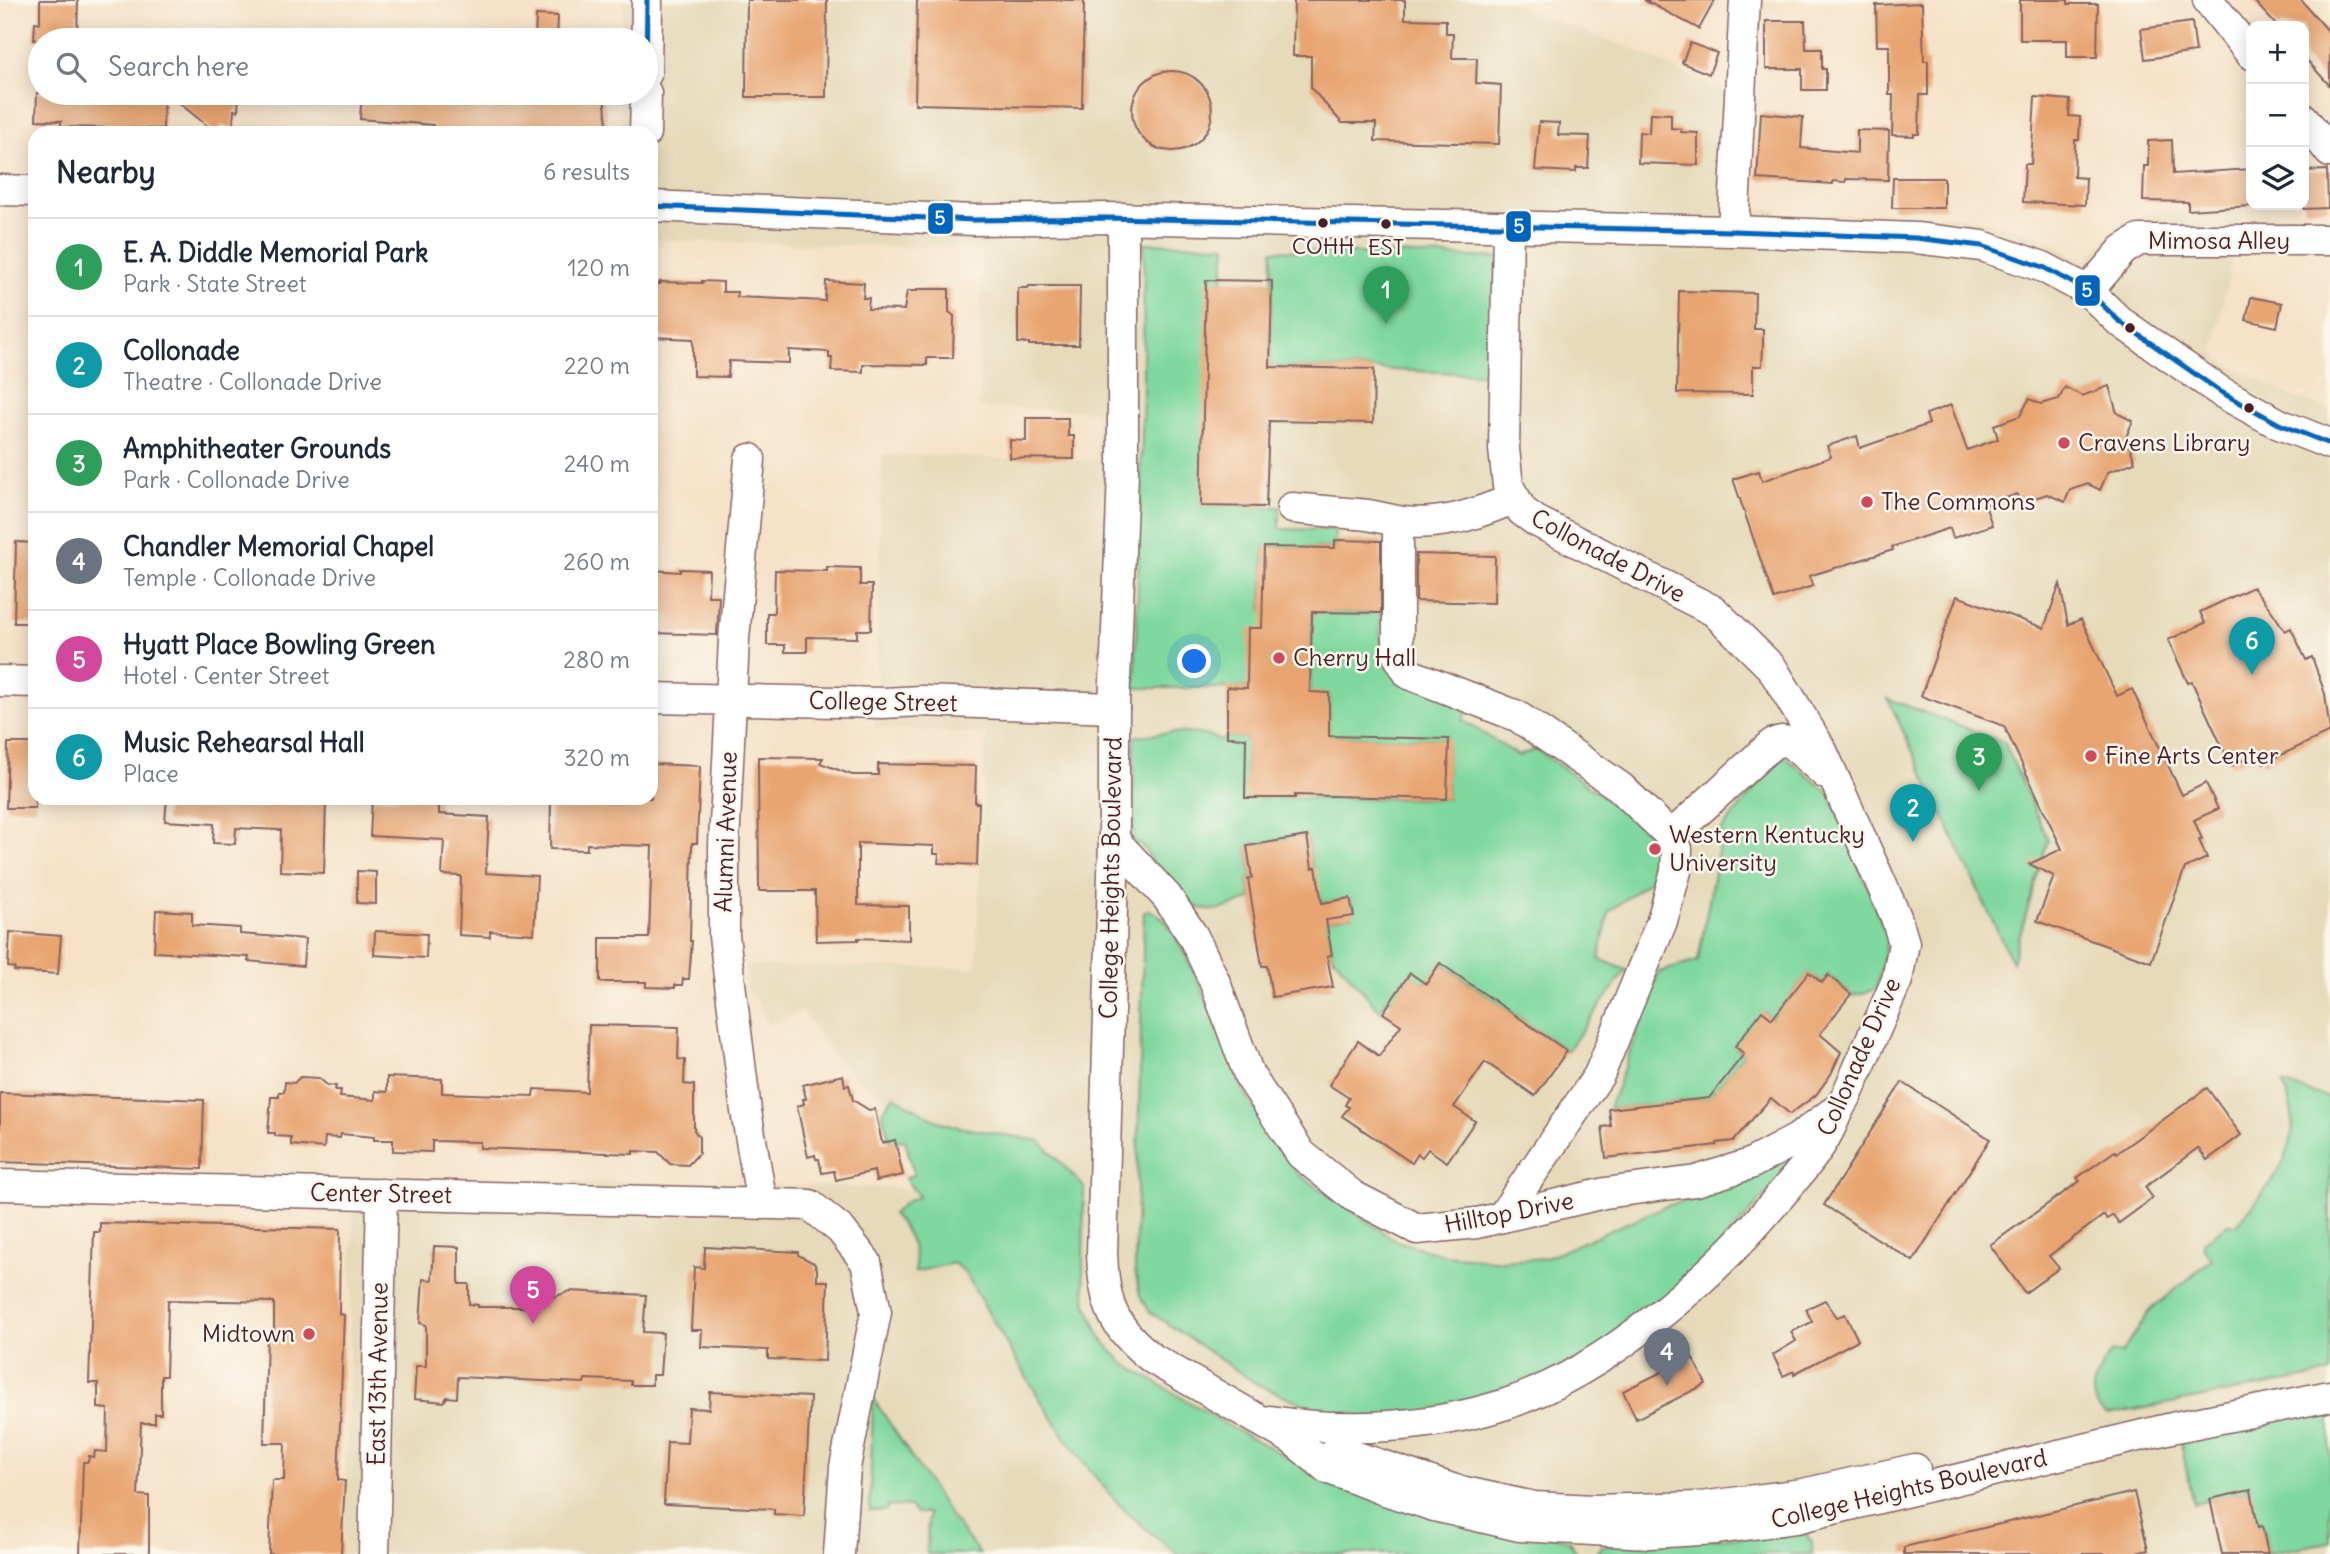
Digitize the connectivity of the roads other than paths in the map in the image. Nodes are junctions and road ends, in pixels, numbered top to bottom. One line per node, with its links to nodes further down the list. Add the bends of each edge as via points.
1 (647, 0): 4 (street)
2 (1745, 0): 15 (street)
3 (2208, 0): 5 (street)
4 (647, 28)
5 (2246, 48)
6 (646, 105): 8 (street)
7 (2309, 125): 9 (street)
8 (645, 126)
9 (2330, 152)
10 (0, 190): 11 (street)
11 (28, 191)
12 (658, 206): 13 (street, via 974,220)
13 (1123, 218): 14 (street); 27 (street, College Heights Boulevard, via 1123,472)
14 (1508, 227): 15 (street); 20 (street, Collonade Drive, via 1504,449 1508,486)
15 (1733, 231): 17 (street, via 1916,238 1982,246 2043,267)
16 (2330, 240): 17 (street, Mimosa Alley, via 2139,240 2123,250)
17 (2088, 291): 18 (street, via 2119,321 2221,393)
18 (2330, 444)
19 (750, 459): 26 (street, Alumni Avenue)
20 (1515, 498): 22 (street, via 1466,517 1427,524); 28 (street, Collonade Drive, via 1522,511 1536,521 1714,611 1772,668)
21 (1292, 508): 22 (street)
22 (1402, 522): 29 (street, via 1398,536 1398,656 1409,674 1517,716 1620,787)
23 (0, 681): 24 (street)
24 (28, 682)
25 (658, 698): 26 (street, College Street)
26 (731, 699): 27 (street, College Street); 34 (street, Alumni Avenue, via 724,936)
27 (1114, 708): 30 (street, College Heights Boulevard)
28 (1836, 782): 29 (street, via 1790,742 1781,741 1772,744); 31 (street, Collonade Drive, via 1896,917 1903,943 1897,980 1846,1097)
29 (1671, 835): 35 (street, via 1677,849 1676,871 1662,921 1599,1074)
30 (1114, 840): 35 (street, Hilltop Drive, via 1167,897 1193,936 1249,1075 1301,1154 1353,1196 1417,1229); 38 (street, College Heights Boulevard, via 1103,1285 1115,1321 1132,1343)
31 (1836, 1110): 35 (street, Hilltop Drive, via 1797,1139 1750,1164 1696,1181 1605,1193); 38 (street, Collonade Drive, via 1807,1163 1713,1269 1648,1323 1566,1378 1507,1404 1407,1426 1298,1425)
32 (0, 1185): 33 (street, Center Street)
33 (383, 1194): 34 (street, Center Street); 40 (street, East 13th Avenue)
34 (762, 1204): 41 (street, Center Street, via 810,1205 841,1230 866,1262 876,1312 845,1467)
35 (1502, 1217)
36 (2330, 1375): 39 (street, College Heights Boulevard, via 1803,1494 1700,1507 1534,1507 1455,1490 1311,1441)
37 (2330, 1396): 39 (street, College Heights Boulevard, via 2176,1427 1796,1518 1649,1532 1519,1526 1433,1506 1327,1468)
38 (1256, 1419): 39 (street, College Heights Boulevard)
39 (1292, 1439)
40 (374, 1554)
41 (839, 1554)

